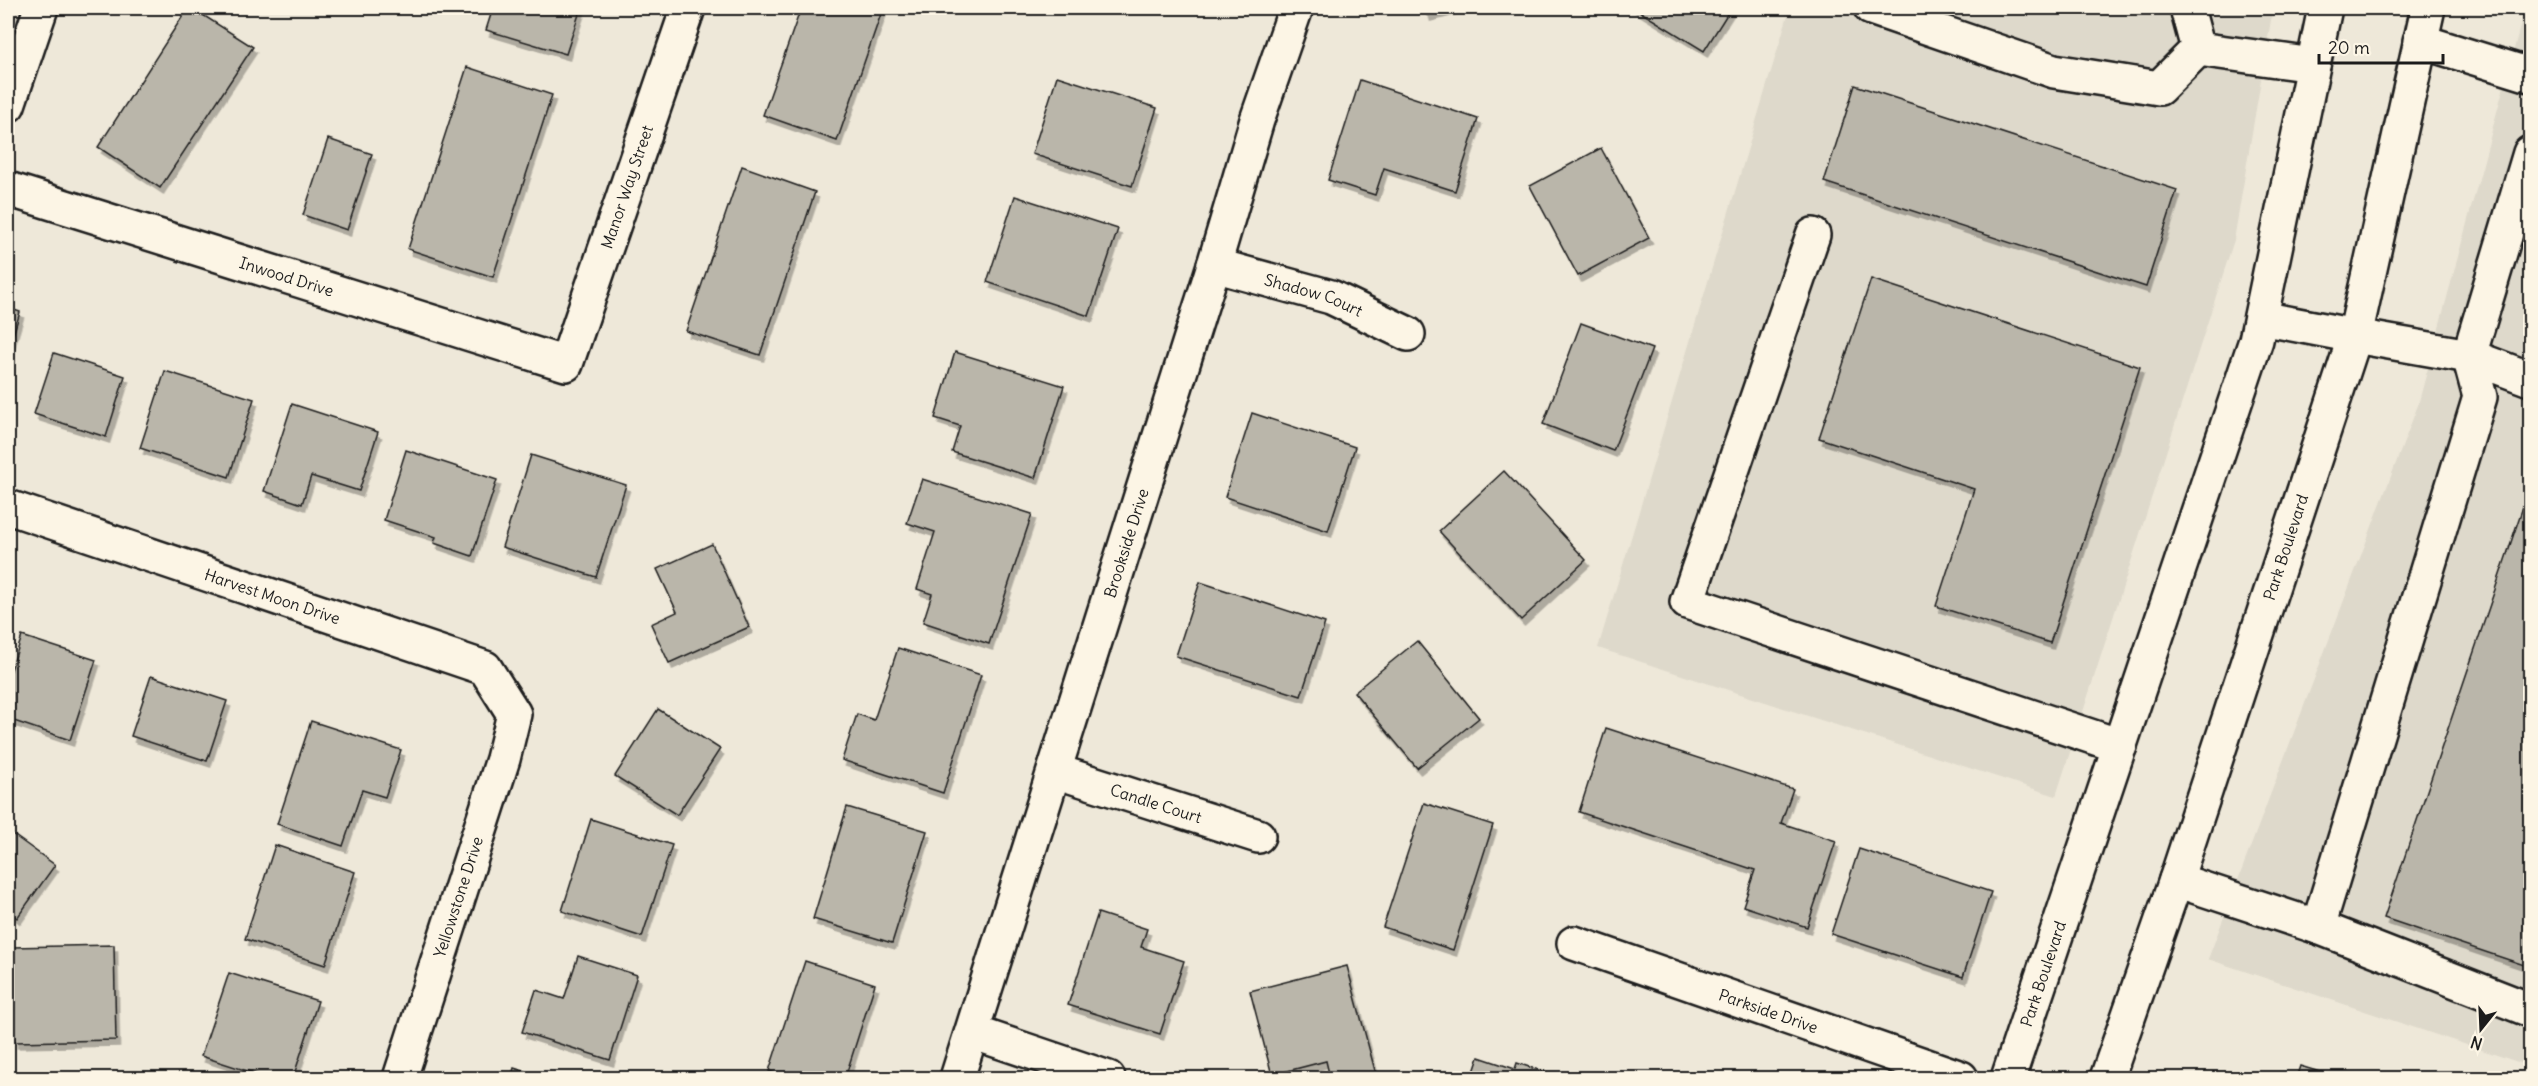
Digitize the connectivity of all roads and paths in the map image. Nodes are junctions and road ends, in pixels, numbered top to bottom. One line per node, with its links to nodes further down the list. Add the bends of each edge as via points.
1 (41, 8): 12 (street)
2 (688, 8): 21 (street, Manor Way Street)
3 (1296, 8): 16 (street, Brookside Drive, via 1257,120)
4 (1871, 8): 9 (street, via 2054,71 2158,87)
5 (2187, 8): 9 (street)
6 (2325, 8): 10 (street, Park Boulevard)
7 (2428, 8): 8 (street, Park Boulevard)
8 (2420, 41): 11 (street); 19 (street, Park Boulevard)
9 (2198, 49): 10 (street)
10 (2313, 65): 17 (street, Park Boulevard)
11 (2530, 75)
12 (8, 105)
13 (2530, 153): 20 (street)
14 (8, 189): 21 (street, Inwood Drive)
15 (1812, 235): 25 (street, via 1687,602)
16 (1214, 265): 18 (street, Shadow Court, via 1331,297); 26 (street, Brookside Drive)
17 (2261, 318): 19 (street); 25 (street, Park Boulevard)
18 (1408, 334)
19 (2355, 336): 20 (street); 28 (street, Park Boulevard)
20 (2469, 356): 22 (street); 29 (street, via 2480,397)
21 (566, 364)
22 (2530, 379)
23 (8, 507): 24 (street, Harvest Moon Drive, via 485,668)
24 (514, 714): 33 (street, Yellowstone Drive, via 503,759)
25 (2120, 746): 37 (street, Park Boulevard)
26 (1055, 771): 27 (street, Candle Court); 32 (street, Brookside Drive)
27 (1258, 836)
28 (2176, 880): 29 (street); 38 (street, Park Boulevard)
29 (2318, 927): 31 (street)
30 (1574, 944): 36 (street, Parkside Drive)
31 (2530, 1010)
32 (972, 1032): 34 (street, Brookside Drive); 35 (street)
33 (399, 1078)
34 (957, 1078)
35 (1108, 1078)
36 (1961, 1078)
37 (2008, 1078)
38 (2107, 1078)

